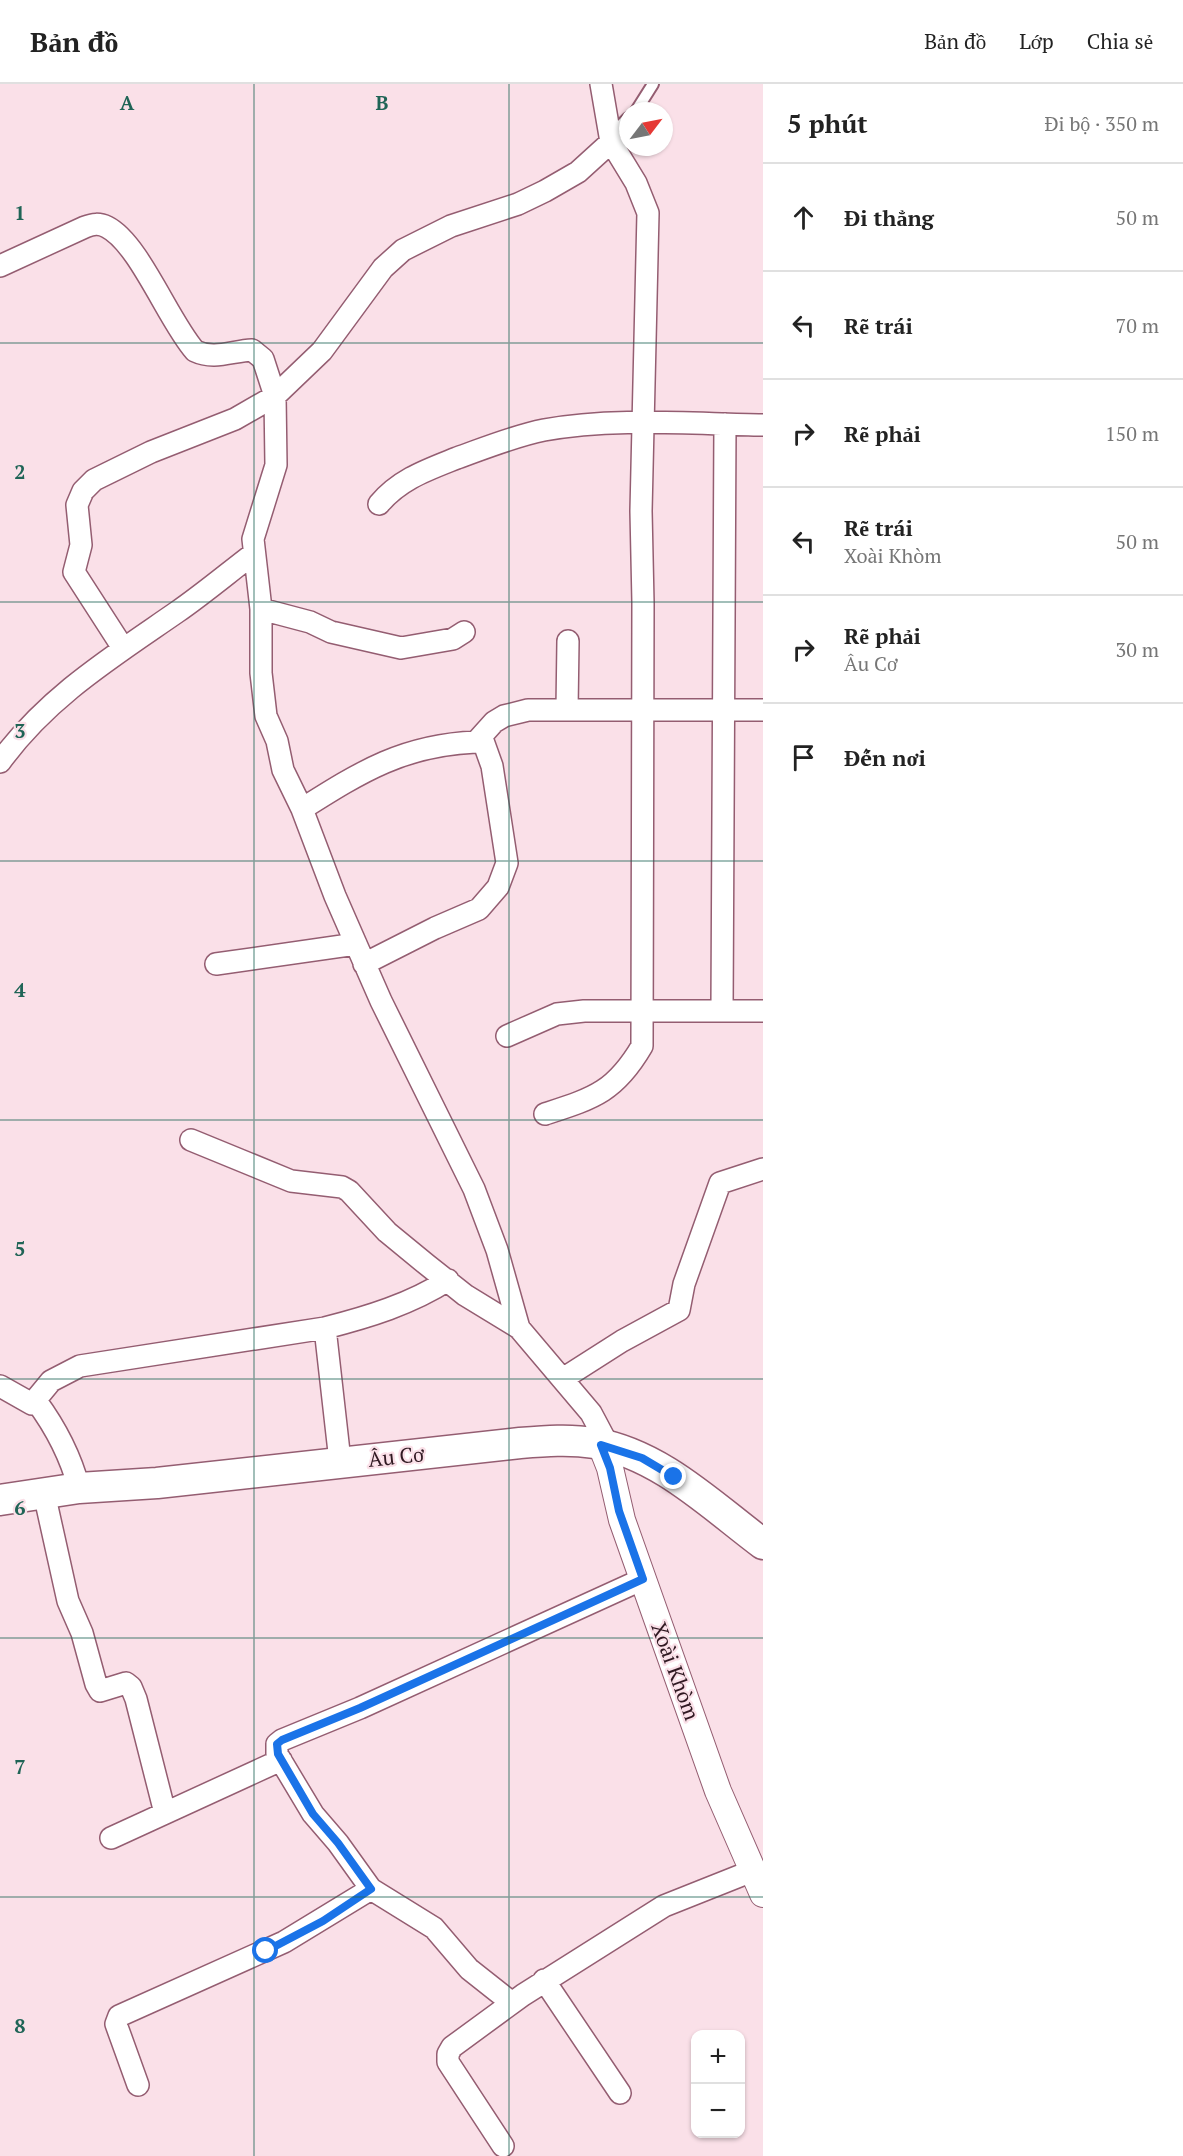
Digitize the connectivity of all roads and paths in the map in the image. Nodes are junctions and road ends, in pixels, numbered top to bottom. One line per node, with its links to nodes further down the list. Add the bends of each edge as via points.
1 (601, 84): 5 (street)
2 (653, 84): 3 (lane)
3 (642, 102)
4 (619, 127): 5 (lane)
5 (610, 136): 7 (street, via 589,164 545,191 451,226 403,250 383,268 322,351); 8 (street, via 648,213)
6 (0, 266): 7 (street, via 85,227 106,226 140,263 195,351 208,355 255,351 263,359)
7 (275, 396): 12 (street, via 276,465 257,522); 16 (street, via 236,419 103,473 83,491 77,505 81,545 74,572)
8 (645, 423): 9 (street); 11 (street, via 558,428 525,435 416,474); 20 (street, via 641,511)
9 (725, 424): 10 (street); 18 (street)
10 (763, 425)
11 (379, 504)
12 (254, 554): 13 (street); 16 (street)
13 (261, 609): 14 (street, via 332,632 401,648 453,639); 23 (street, via 264,710 277,741 283,770)
14 (464, 632)
15 (568, 641): 17 (street)
16 (123, 648): 22 (street, via 85,674 35,719)
17 (567, 710): 20 (street); 21 (street, via 510,714 494,722)
18 (722, 710): 19 (street); 20 (street); 27 (street)
19 (763, 710)
20 (642, 712): 29 (street)
21 (482, 738): 23 (street, via 391,758); 26 (street, via 492,766 507,863 498,887 479,909)
22 (0, 762)
23 (302, 809): 24 (street)
24 (356, 944): 25 (street); 26 (street)
25 (216, 964)
26 (364, 964): 36 (street, via 474,1189 497,1250)
27 (722, 1011): 28 (street); 29 (street)
28 (763, 1011)
29 (641, 1012): 30 (street, via 556,1014); 31 (street, via 642,1046 620,1080 590,1099)
30 (507, 1036)
31 (545, 1114)
32 (191, 1140): 34 (street, via 291,1181 342,1187 387,1232)
33 (763, 1169): 37 (street, via 720,1183 684,1284 679,1310)
34 (448, 1280): 35 (street, via 416,1298); 36 (street)
35 (325, 1328): 39 (street, via 80,1366 51,1381); 41 (street)
36 (519, 1328): 37 (street)
37 (564, 1378): 40 (street, via 591,1413)
38 (0, 1386): 39 (street, via 28,1403)
39 (36, 1401): 42 (street, via 71,1458)
40 (605, 1446): 41 (main road, Âu Cơ, via 554,1440); 45 (main road, Âu Cơ, via 661,1468); 46 (street, Xoài Khòm, via 619,1511)
41 (340, 1461): 42 (main road, Âu Cơ, via 158,1483)
42 (79, 1488): 43 (main road, Âu Cơ)
43 (44, 1493): 44 (main road, Âu Cơ); 48 (street, via 68,1600 96,1684 104,1691 126,1683 131,1686)
44 (0, 1500)
45 (763, 1544)
46 (643, 1579): 47 (street, via 282,1740 276,1749); 50 (street, Xoài Khòm, via 722,1802)
47 (281, 1760): 48 (street); 51 (street, via 313,1814)
48 (165, 1813): 49 (street)
49 (111, 1838)
50 (758, 1869): 52 (street, Xoài Khòm); 53 (street, via 664,1906)
51 (371, 1889): 54 (street, via 434,1928 469,1969); 55 (street, via 284,1942 119,2016 116,2024)
52 (763, 1894)
53 (544, 1980): 54 (street); 56 (street)
54 (512, 2003): 57 (street, via 448,2054 448,2062)
55 (138, 2085)
56 (620, 2093)
57 (502, 2146)

